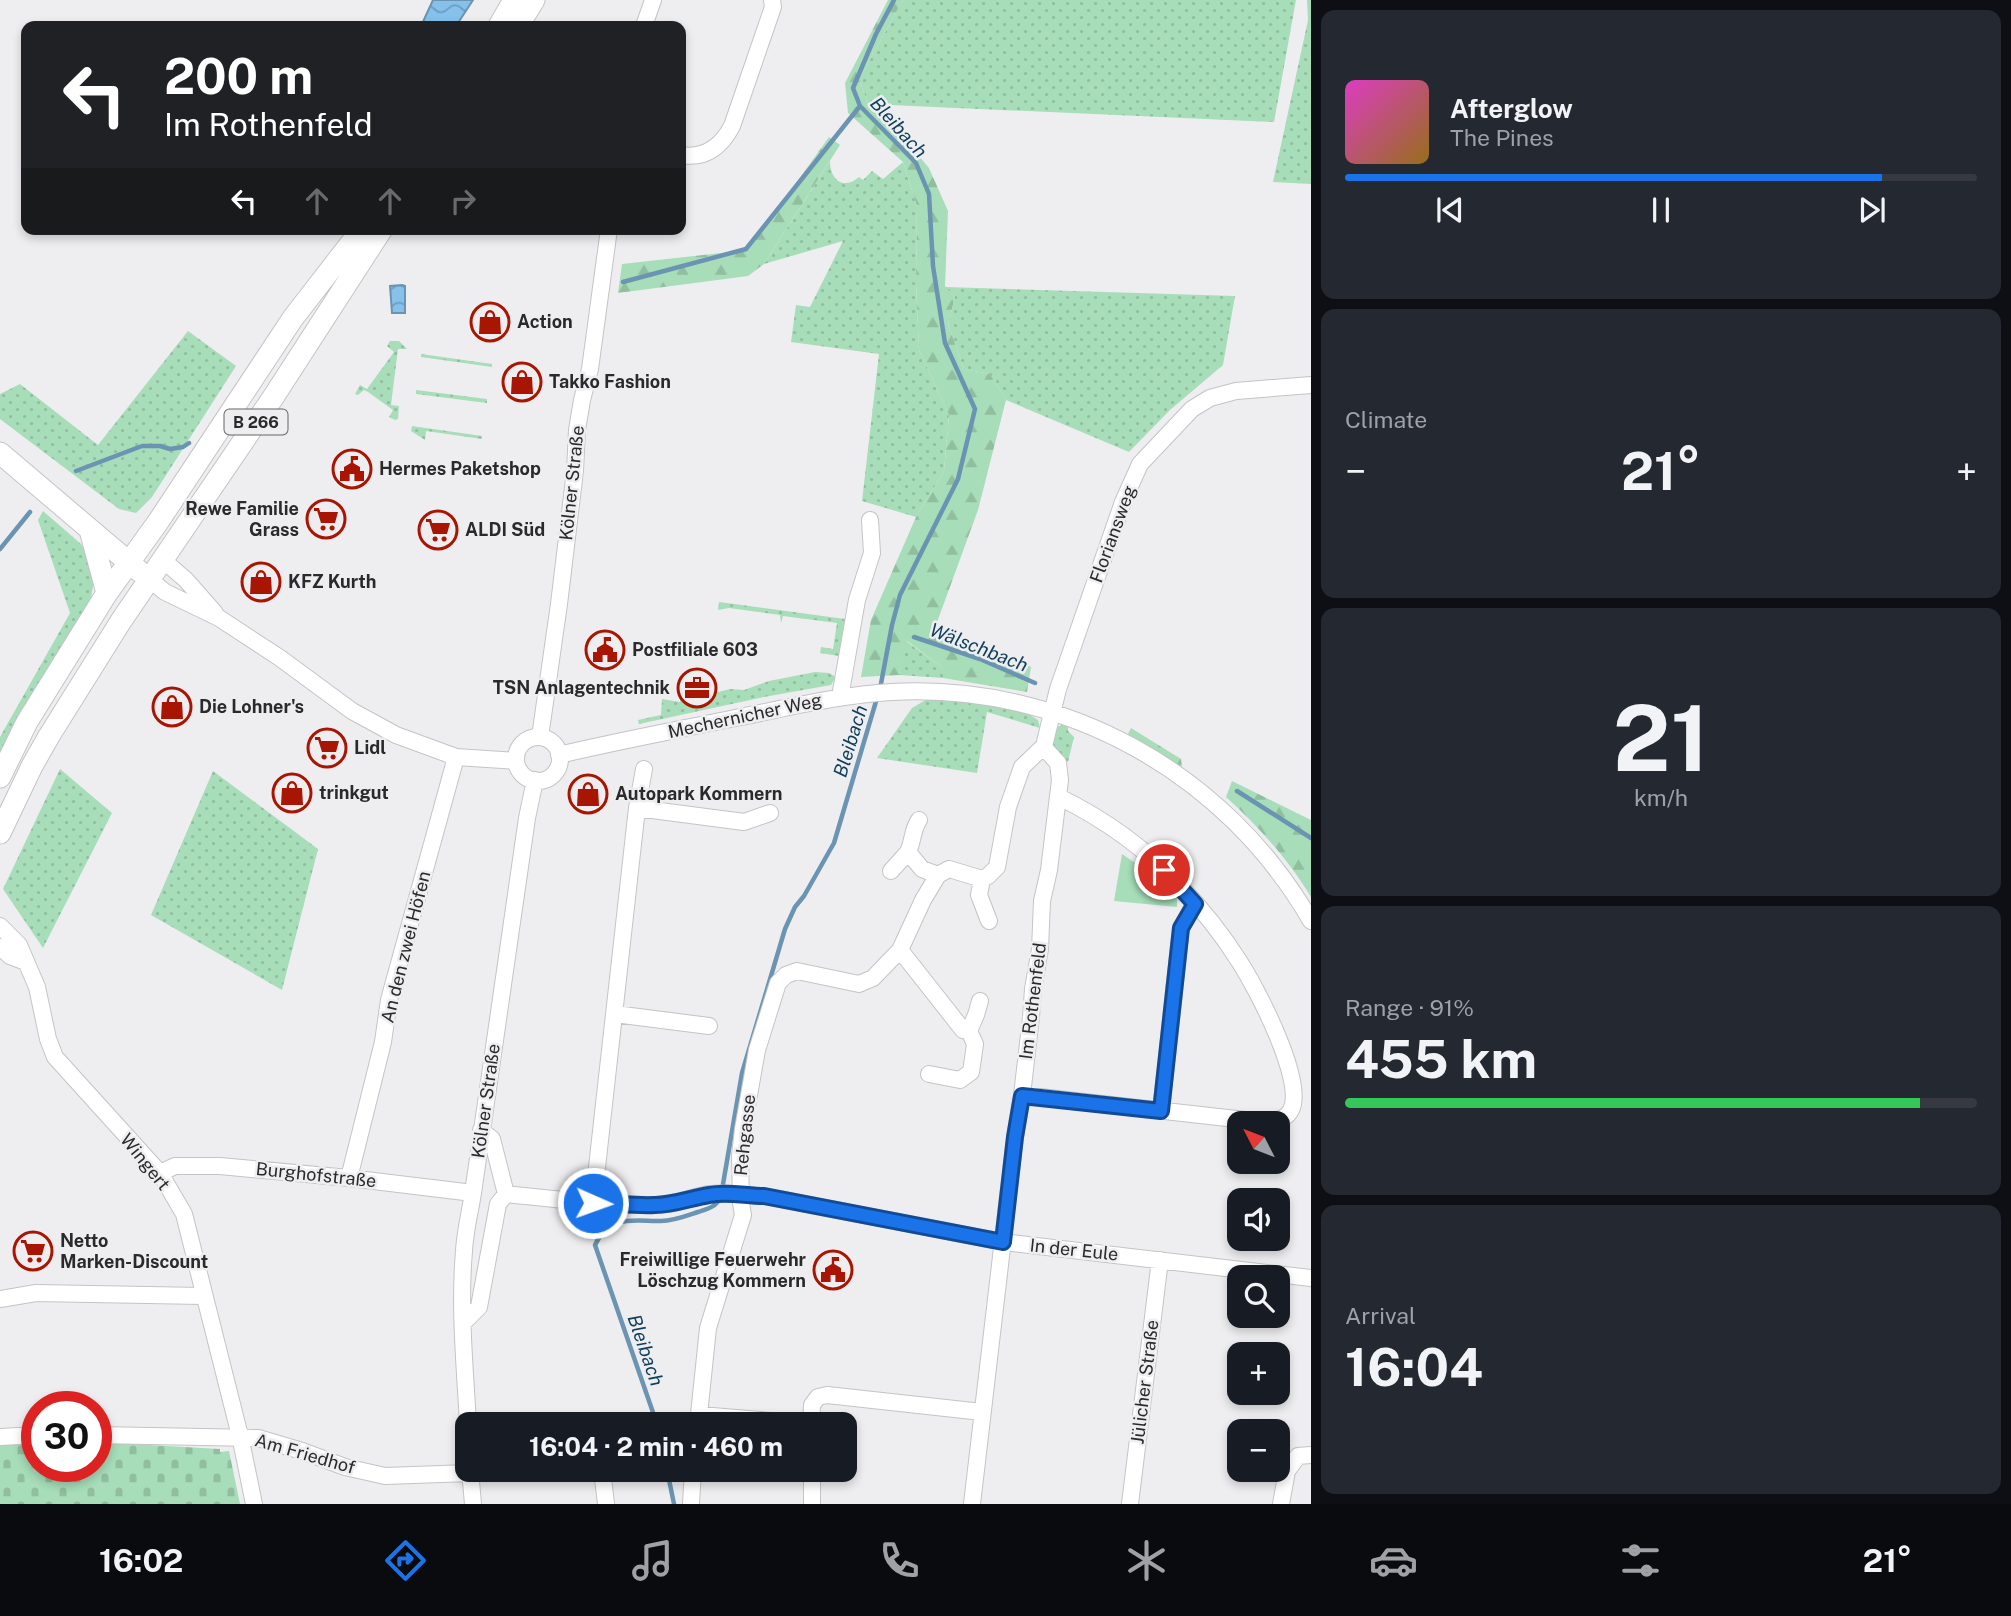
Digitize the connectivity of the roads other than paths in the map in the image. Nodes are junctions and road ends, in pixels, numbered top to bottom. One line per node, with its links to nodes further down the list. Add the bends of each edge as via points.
1 (514, 0): 5 (main road)
2 (534, 0): 6 (main road)
3 (653, 0): 7 (street)
4 (772, 0): 8 (street, via 726,138 714,150)
5 (502, 21)
6 (520, 21)
7 (646, 21)
8 (686, 155)
9 (357, 235): 16 (main road, B 266, via 293,318)
10 (378, 235): 17 (main road, B 266)
11 (608, 235): 24 (street, Kölner Straße, via 577,430)
12 (1311, 385): 23 (street, Floriansweg, via 1236,391 1210,398 1192,409 1140,464)
13 (0, 453): 15 (main road)
14 (870, 520): 22 (street, via 872,553 857,600)
15 (90, 528): 16 (main road); 18 (main road); 20 (main road)
16 (141, 545): 17 (main road); 18 (main road, B 266)
17 (163, 560): 19 (main road, B 266); 21 (street)
18 (129, 562): 19 (main road); 20 (main road, B 266)
19 (149, 579): 21 (street, via 165,592); 36 (main road, B 266, via 49,736)
20 (107, 593): 30 (main road, B 266, via 27,722)
21 (219, 618): 27 (street, via 352,711 397,736)
22 (840, 697): 23 (street, Mechernicher Weg, via 893,692 950,694); 26 (street, Mechernicher Weg)
23 (1051, 713): 25 (street); 43 (street, Mechernicher Weg, via 1103,731 1200,791 1267,858)
24 (540, 737): 26 (street, via 553,743); 28 (street, via 523,743)
25 (1044, 746): 32 (street, Im Rothenfeld, via 1058,763); 40 (street, via 1022,767 1008,807 997,867)
26 (559, 755): 31 (street, via 553,774)
27 (456, 757): 28 (street); 57 (street, An den zwei Höfen, via 389,1000)
28 (516, 761): 31 (street, via 522,774)
29 (644, 769): 33 (street)
30 (0, 777)
31 (535, 780): 55 (street, Kölner Straße)
32 (1059, 797): 41 (street, via 1104,822 1148,855); 53 (street, Im Rothenfeld, via 1042,901)
33 (637, 808): 34 (street, via 744,822); 49 (street)
34 (770, 813)
35 (919, 820): 37 (street)
36 (0, 834)
37 (908, 852): 38 (street); 39 (street, via 922,869)
38 (891, 872)
39 (938, 875): 40 (street, via 949,869); 46 (street, Rehgasse)
40 (982, 879): 42 (street, via 979,895)
41 (1195, 904): 54 (street, via 1181,928); 54 (street, via 1240,962 1266,1012 1282,1046 1295,1097 1291,1111 1273,1122)
42 (989, 921)
43 (1311, 921)
44 (0, 926): 47 (street, Wingert, via 19,946)
45 (0, 947): 47 (street)
46 (900, 950): 51 (street, via 963,1030); 60 (street, Rehgasse, via 873,978 859,984 797,971 779,983 757,1050)
47 (26, 962): 56 (street, Wingert, via 55,1057)
48 (979, 1001): 51 (street)
49 (615, 1014): 50 (street); 61 (street)
50 (709, 1026)
51 (969, 1031): 52 (street, via 975,1044 971,1072 960,1080)
52 (929, 1074)
53 (1022, 1096): 54 (street); 62 (street, Im Rothenfeld)
54 (1161, 1111)
55 (481, 1130): 58 (street, Kölner Straße); 59 (street, via 492,1139)
56 (160, 1173): 57 (street, Burghofstraße, via 175,1166 220,1166); 65 (street, Wingert, via 184,1214)
57 (349, 1178): 58 (street, Burghofstraße)
58 (473, 1193): 67 (street, Kölner Straße, via 463,1254)
59 (506, 1194): 61 (street, In der Eule); 67 (street, via 498,1204 479,1307)
60 (736, 1195): 61 (street, In der Eule, via 711,1194 652,1205); 62 (street, In der Eule, via 764,1196); 69 (street, Rehgasse, via 743,1215 708,1328)
61 (593, 1203)
62 (1003, 1242): 63 (street, In der Eule); 71 (street, Im Rothenfeld)
63 (1160, 1260): 64 (street, In der Eule); 88 (street, Jülicher Straße)
64 (1311, 1278)
65 (203, 1296): 66 (street, via 36,1293); 74 (street, Wingert)
66 (0, 1299)
67 (463, 1322): 68 (street, Kölner Straße)
68 (467, 1412)
69 (700, 1412)
70 (811, 1412): 71 (street, via 818,1396 827,1395)
71 (982, 1412): 87 (street, Im Rothenfeld)
72 (21, 1436): 75 (street)
73 (112, 1436): 74 (street, Am Friedhof)
74 (240, 1436): 77 (street, Am Friedhof, via 385,1476); 82 (street, Wingert)
75 (0, 1437)
76 (1311, 1455): 89 (street, via 1298,1456 1287,1471)
77 (455, 1472)
78 (471, 1482): 83 (street)
79 (603, 1482): 84 (street)
80 (693, 1482): 85 (street)
81 (812, 1482): 86 (street)
82 (254, 1504)
83 (473, 1504)
84 (606, 1504)
85 (691, 1504)
86 (812, 1504)
87 (972, 1504)
88 (1130, 1504)
89 (1281, 1504)

